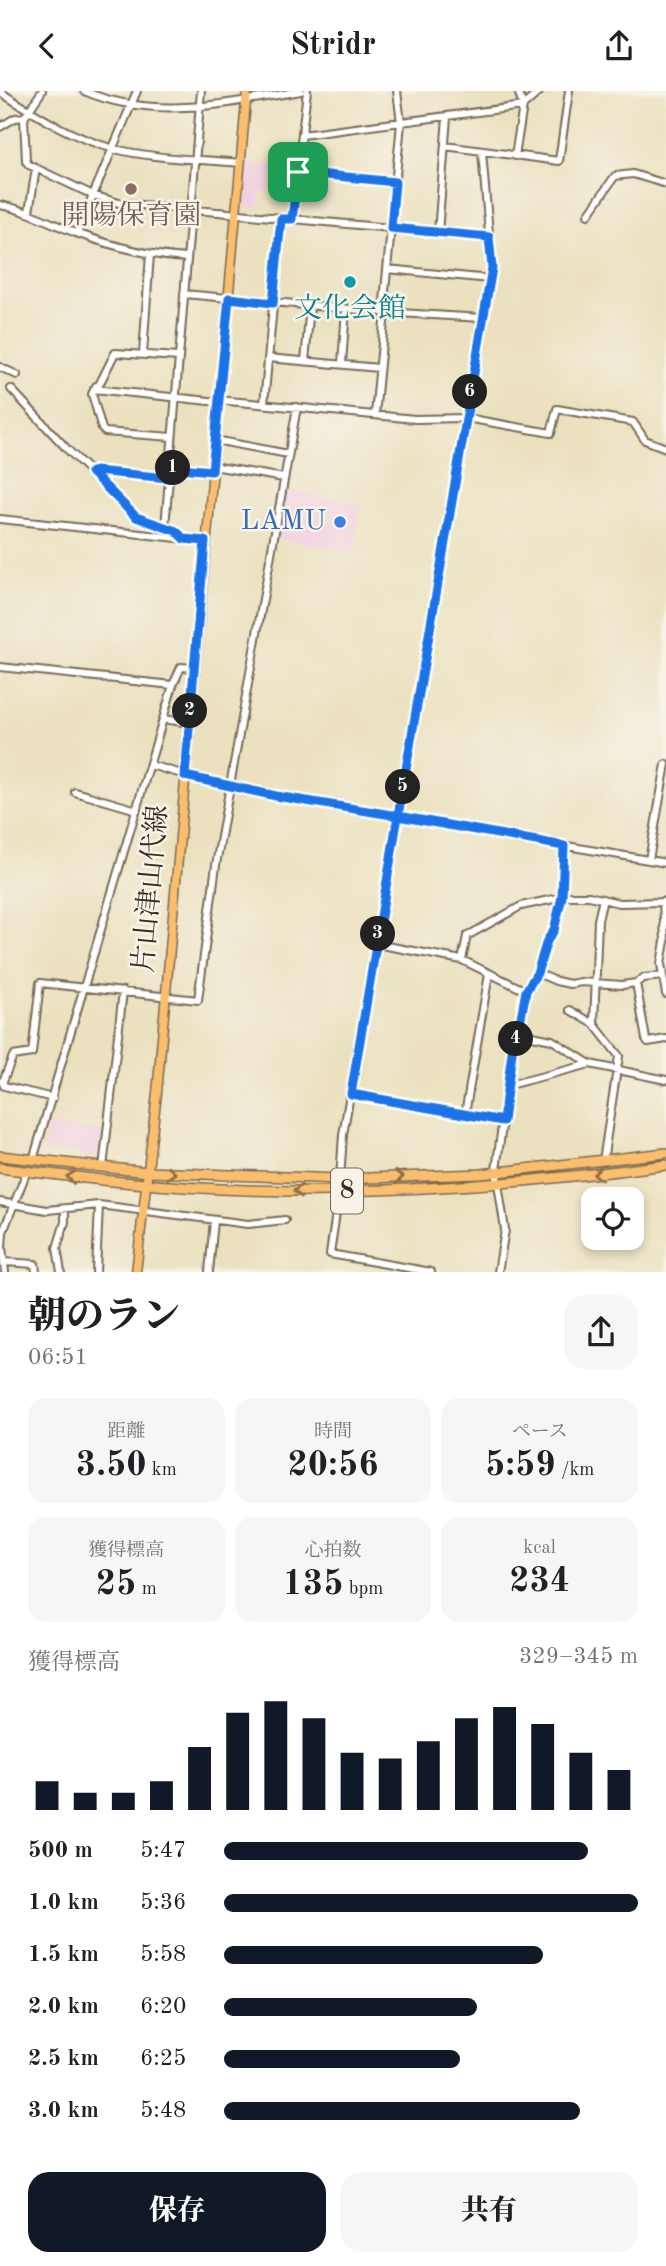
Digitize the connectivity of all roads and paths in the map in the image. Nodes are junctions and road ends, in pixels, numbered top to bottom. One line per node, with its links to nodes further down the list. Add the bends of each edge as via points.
1 (42, 91): 16 (street)
2 (84, 91): 13 (street)
3 (137, 91): 13 (street)
4 (201, 91): 14 (street)
5 (301, 91): 12 (street)
6 (307, 91): 21 (street)
7 (397, 91): 19 (street)
8 (518, 91): 15 (street)
9 (540, 91): 15 (street)
10 (569, 91): 25 (street, via 559,162)
11 (0, 92): 16 (street)
12 (246, 96): 14 (street); 27 (main road, 片山津山代線)
13 (131, 106): 14 (street); 23 (street)
14 (200, 106): 26 (street)
15 (523, 106): 18 (street); 25 (street)
16 (29, 110): 17 (street); 23 (street, via 72,134)
17 (25, 117): 20 (street); 28 (street, via 26,161)
18 (447, 117): 19 (street); 22 (street)
19 (401, 123): 21 (street); 30 (street)
20 (0, 127)
21 (302, 135): 29 (street)
22 (445, 146): 24 (street); 42 (street)
23 (113, 149): 26 (street); 32 (street)
24 (482, 152): 25 (street); 43 (street)
25 (515, 156)
26 (195, 159): 27 (street); 34 (street)
27 (240, 163): 36 (main road, 片山津山代線)
28 (36, 168): 32 (street); 35 (street)
29 (298, 172): 30 (street); 39 (street)
30 (395, 182): 40 (street)
31 (666, 184): 37 (street, via 633,174 615,176)
32 (93, 195): 34 (street, via 119,203); 41 (street)
33 (0, 205): 35 (street)
34 (191, 210): 36 (street); 45 (street)
35 (29, 212): 41 (street)
36 (235, 214): 38 (street); 49 (main road, 片山津山代線)
37 (588, 215)
38 (281, 219): 39 (street); 50 (street)
39 (292, 219): 40 (street)
40 (391, 228): 42 (street); 46 (street)
41 (77, 233): 44 (street)
42 (438, 233): 43 (street)
43 (489, 237): 47 (street)
44 (150, 254): 45 (street); 55 (street)
45 (187, 258): 48 (street)
46 (387, 269): 47 (street); 53 (street)
47 (490, 279): 54 (street)
48 (184, 294): 49 (street); 56 (street)
49 (229, 298): 50 (street); 66 (main road, 片山津山代線)
50 (273, 303): 51 (street); 57 (street)
51 (310, 306): 52 (street); 58 (street)
52 (346, 309): 53 (street); 59 (street)
53 (384, 312): 54 (street); 61 (street)
54 (482, 318): 70 (street)
55 (143, 355): 56 (street); 64 (street, via 113,354)
56 (179, 357): 65 (street)
57 (268, 358): 58 (street); 67 (street)
58 (305, 361): 59 (street)
59 (342, 364): 61 (street)
60 (0, 367): 62 (street)
61 (379, 368): 69 (street)
62 (17, 375)
63 (12, 389): 77 (street)
64 (94, 389): 65 (street); 71 (street, via 93,399 106,432)
65 (176, 397): 66 (street); 71 (street)
66 (219, 401): 67 (street); 72 (main road, 片山津山代線)
67 (264, 404): 68 (street)
68 (297, 407): 69 (street); 74 (street)
69 (375, 415): 70 (street)
70 (466, 418): 73 (street, via 551,433 557,409 633,422 646,440); 97 (street)
71 (172, 437): 75 (street)
72 (215, 440): 74 (street); 76 (main road, 片山津山代線)
73 (666, 448)
74 (288, 454): 79 (street)
75 (169, 467): 76 (street); 78 (street)
76 (212, 469): 79 (street); 85 (main road, 片山津山代線)
77 (91, 472): 78 (street); 81 (street, via 136,517)
78 (168, 478): 82 (street)
79 (284, 478): 94 (street)
80 (0, 519): 83 (street)
81 (149, 523): 82 (street); 83 (street)
82 (165, 527): 84 (street)
83 (146, 535): 84 (street)
84 (184, 539): 85 (street)
85 (205, 541): 87 (main road, 片山津山代線)
86 (0, 667): 88 (street)
87 (194, 669): 88 (street, via 181,667); 90 (main road, 片山津山代線)
88 (173, 685): 89 (street)
89 (163, 719): 90 (street); 92 (street)
90 (190, 723): 93 (main road, 片山津山代線)
91 (666, 764): 99 (street)
92 (150, 765): 93 (street); 96 (street)
93 (185, 776): 94 (street); 115 (main road, 片山津山代線)
94 (230, 787): 97 (street); 115 (street, via 198,1000)
95 (75, 792): 96 (street)
96 (137, 810): 111 (street)
97 (398, 816): 98 (street); 104 (street)
98 (564, 846): 99 (street); 101 (street)
99 (649, 860): 100 (street)
100 (666, 863)
101 (562, 897): 102 (street); 105 (street, via 521,906 467,936); 106 (street)
102 (603, 899): 103 (street); 110 (street)
103 (664, 901): 108 (street)
104 (376, 944): 105 (street); 125 (street)
105 (462, 960): 107 (street)
106 (537, 973): 110 (street, via 556,981); 112 (street)
107 (489, 974): 112 (street); 127 (street)
108 (663, 976): 109 (street); 114 (street)
109 (636, 983): 110 (street); 119 (street, via 646,1039)
110 (595, 984): 117 (street)
111 (85, 987): 113 (street); 123 (street, via 40,983 32,1053 13,1056); 126 (street)
112 (526, 991): 118 (street)
113 (122, 992): 115 (street); 135 (street)
114 (666, 994)
115 (165, 996): 137 (main road, 片山津山代線)
116 (570, 1010): 117 (street)
117 (594, 1024): 121 (street, via 619,1056)
118 (518, 1033): 120 (street, via 552,1039); 124 (street)
119 (666, 1039)
120 (590, 1064): 121 (street); 124 (street)
121 (616, 1070): 122 (street); 132 (street)
122 (666, 1080)
123 (1, 1081): 126 (street, via 13,1090)
124 (509, 1085): 128 (street)
125 (351, 1094): 127 (street); 139 (street)
126 (53, 1098): 131 (street)
127 (465, 1114): 128 (street)
128 (503, 1121): 138 (street)
129 (666, 1153): 132 (highway, 8)
130 (0, 1157): 131 (highway, 8)
131 (33, 1160): 135 (highway, 8)
132 (603, 1161): 138 (highway, 8)
133 (666, 1165): 140 (highway, 8, one-way to 140)
134 (0, 1168): 136 (highway, 8)
135 (103, 1168): 137 (highway, 8)
136 (27, 1171): 141 (highway, 8, one-way to 136); 144 (street)
137 (148, 1172): 139 (highway, 8, one-way to 139); 141 (main road, 片山津山代線)
138 (497, 1173): 139 (highway, 8, one-way to 138); 140 (street)
139 (340, 1179)
140 (497, 1184): 142 (highway, 8); 159 (street, via 505,1230)
141 (146, 1185): 142 (highway, 8, one-way to 141); 147 (main road, 片山津山代線)
142 (339, 1192): 158 (street, via 330,1254)
143 (0, 1202): 144 (street)
144 (13, 1204): 146 (street); 150 (street)
145 (99, 1205): 146 (street); 147 (street); 155 (street)
146 (65, 1209): 154 (street, via 57,1248)
147 (144, 1210): 149 (street); 156 (main road, 片山津山代線)
148 (285, 1220): 149 (street)
149 (214, 1221): 157 (street)
150 (1, 1245): 151 (street)
151 (4, 1262): 152 (street); 153 (street, via 35,1265)
152 (5, 1272)
153 (36, 1272)
154 (61, 1272)
155 (96, 1272)
156 (136, 1272)
157 (209, 1272)
158 (431, 1272)
159 (498, 1272)

